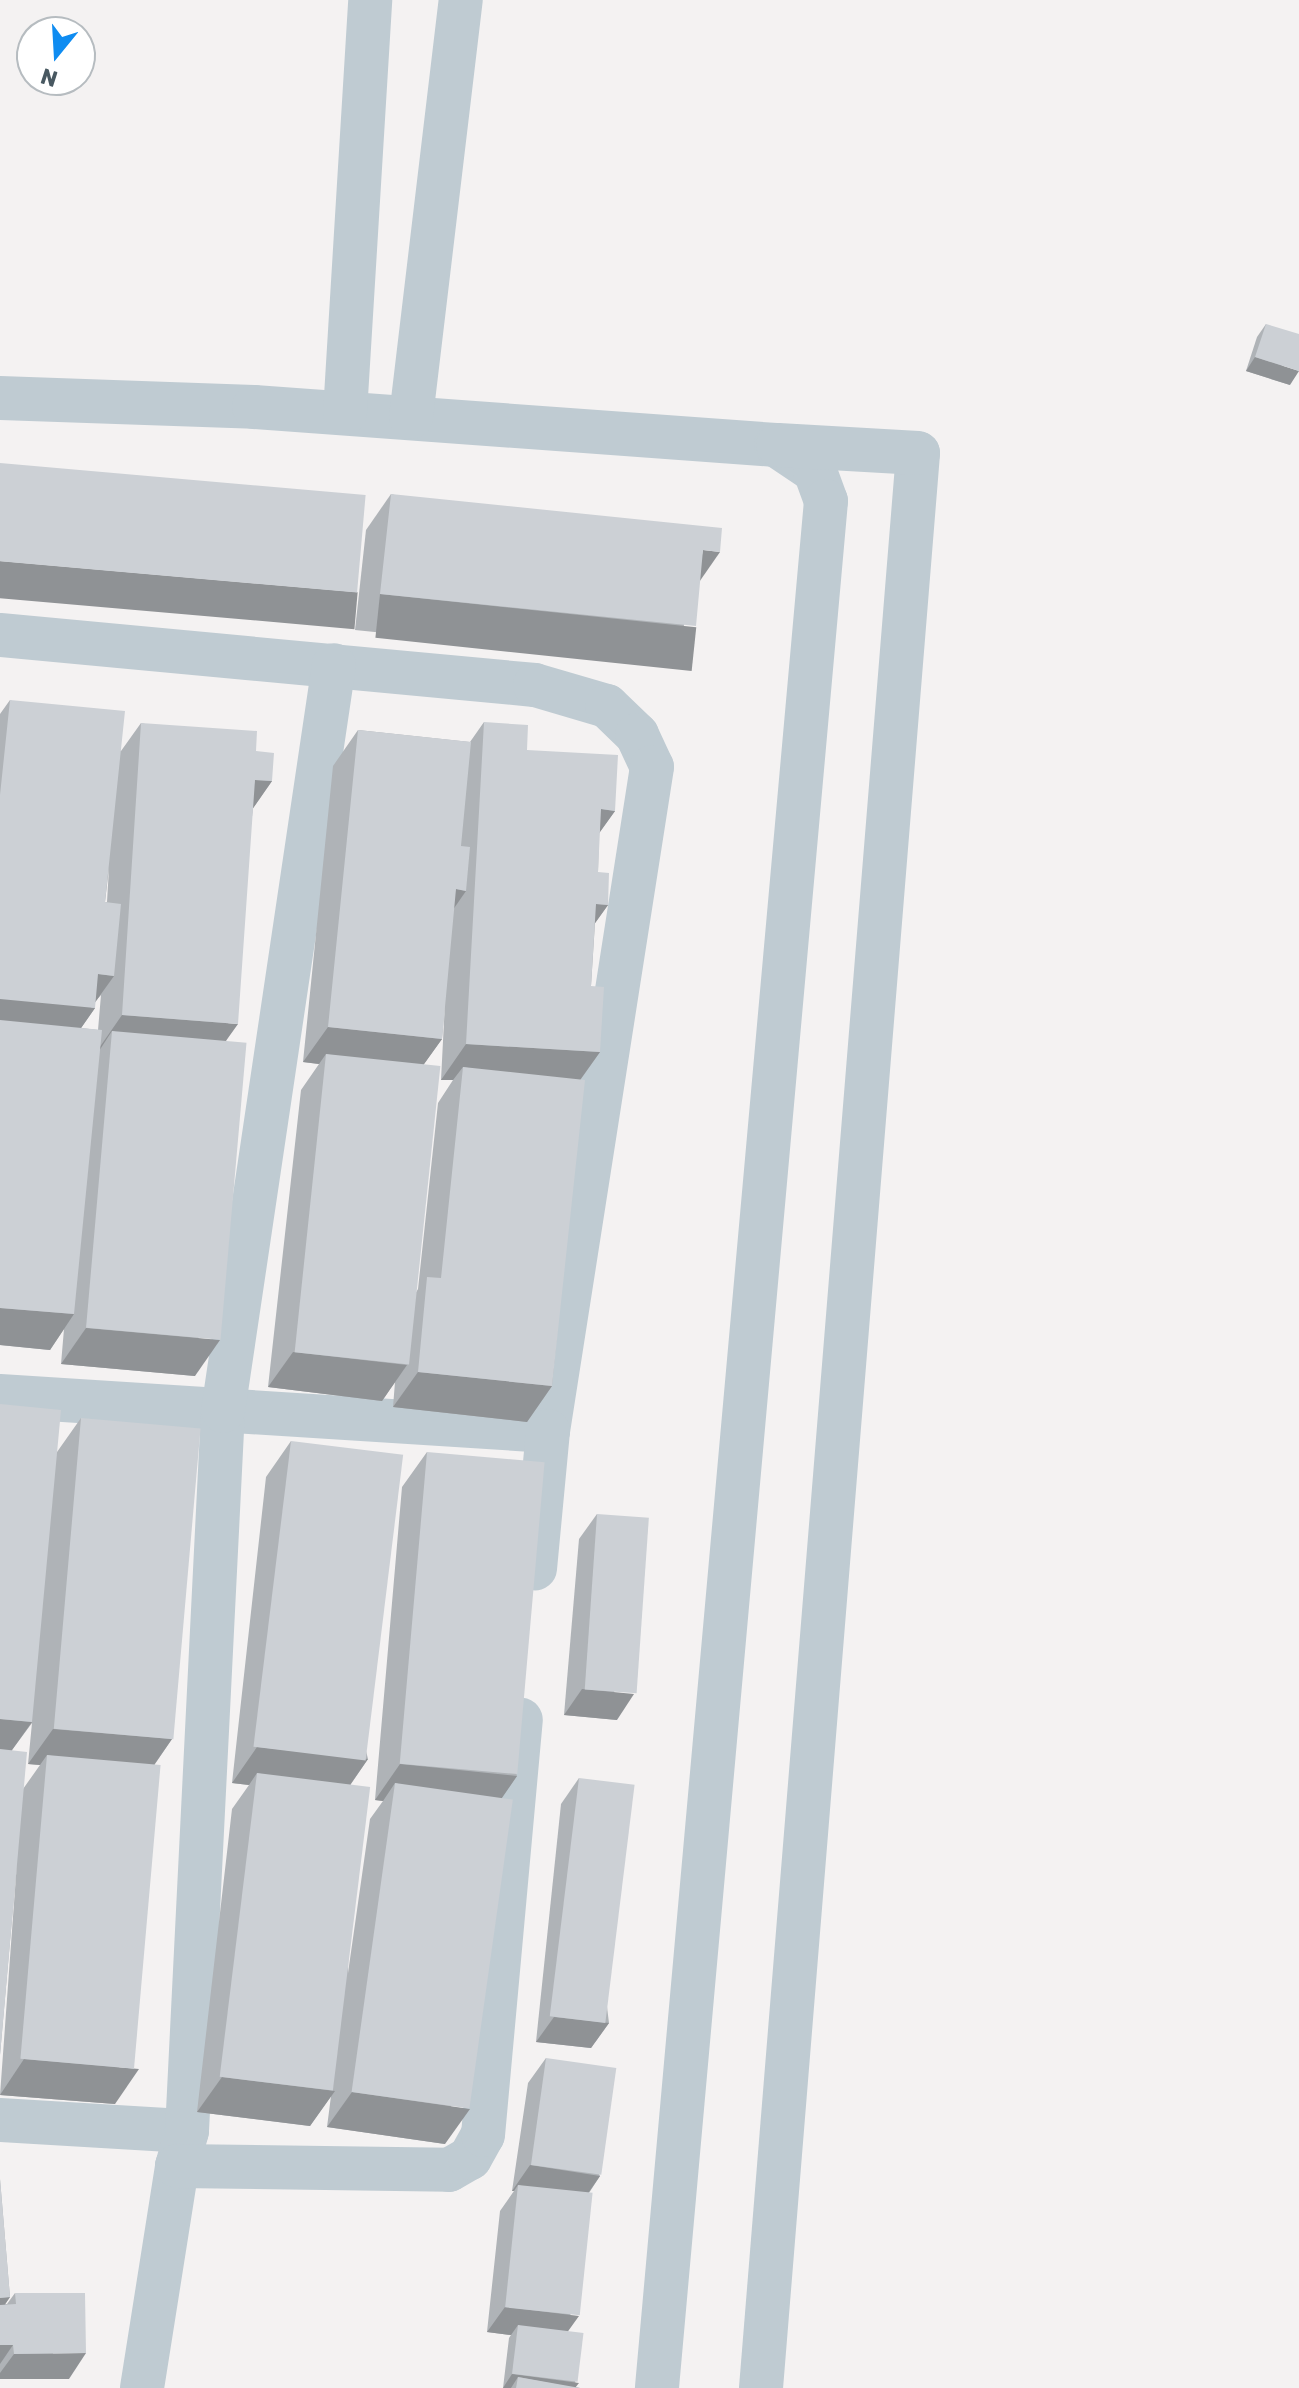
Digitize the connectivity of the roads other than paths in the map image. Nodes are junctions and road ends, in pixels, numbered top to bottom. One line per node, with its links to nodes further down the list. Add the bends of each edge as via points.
1 (370, 0): 4 (lane)
2 (461, 0): 5 (lane)
3 (0, 398): 4 (lane)
4 (345, 413): 5 (lane)
5 (411, 417): 6 (lane)
6 (776, 445): 17 (lane, via 815,471 826,501); 18 (lane, via 918,453)
7 (0, 635): 8 (lane)
8 (334, 665): 10 (lane); 11 (lane, via 535,685 607,706 637,735 652,767)
9 (0, 1396): 10 (lane)
10 (223, 1411): 11 (lane); 15 (lane)
11 (548, 1431): 12 (lane)
12 (532, 1603)
13 (525, 1681): 15 (lane, via 483,2135 470,2158 449,2170)
14 (0, 2120): 15 (lane)
15 (182, 2148): 16 (lane)
16 (142, 2388)
17 (657, 2388)
18 (761, 2388)

